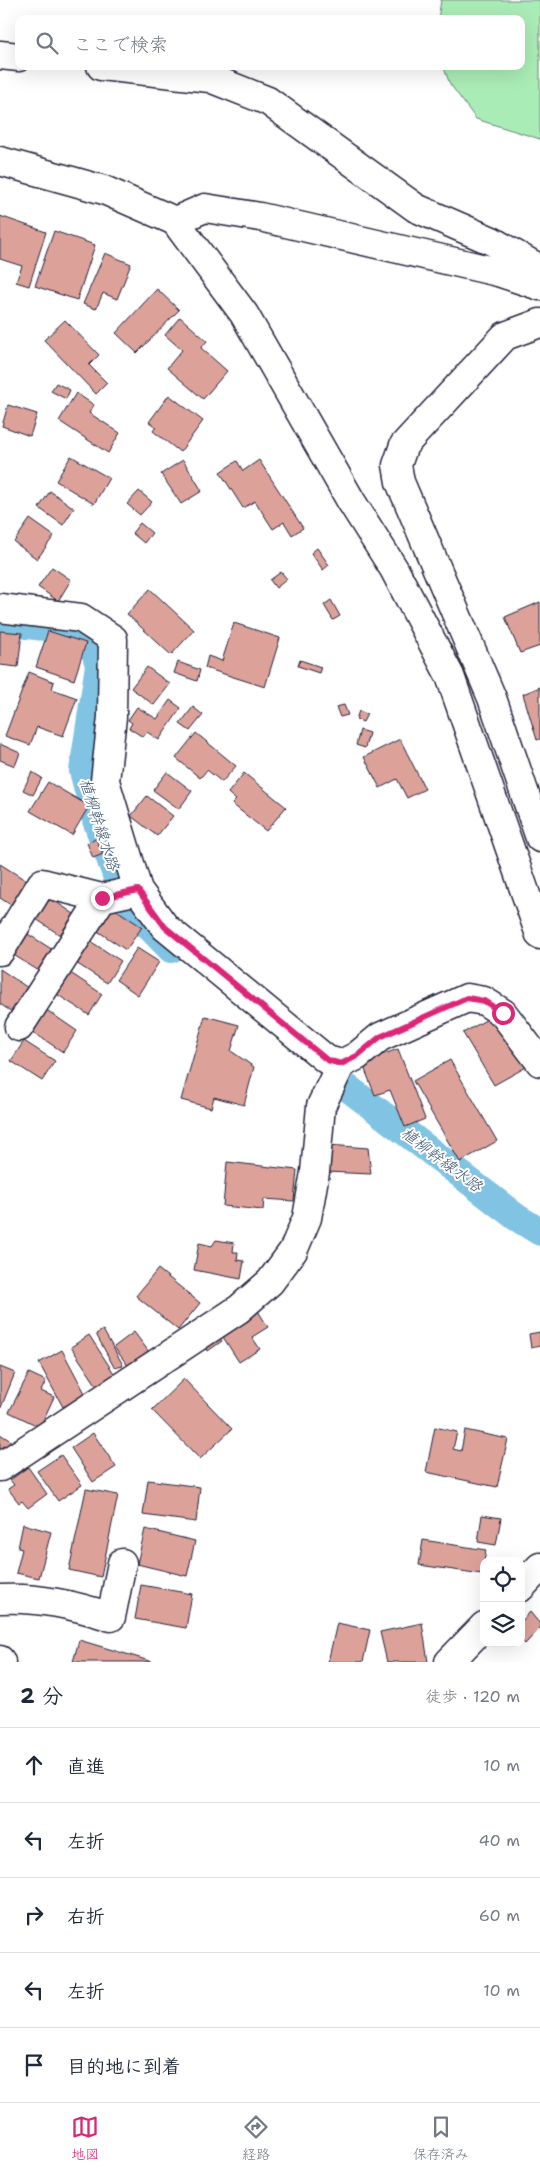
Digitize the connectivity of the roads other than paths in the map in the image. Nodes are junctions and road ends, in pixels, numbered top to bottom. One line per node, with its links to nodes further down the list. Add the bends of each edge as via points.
1 (0, 55): 2 (street)
2 (15, 57)
3 (137, 70): 6 (street, via 210,78 268,101 416,208 492,242)
4 (0, 161): 5 (street, via 104,190)
5 (175, 221): 7 (street, via 205,208 260,217 489,270); 12 (street, via 244,314 351,501 394,569 450,676)
6 (540, 269)
7 (540, 286)
8 (540, 322): 10 (street, via 505,336 404,445 397,465 400,482 492,698)
9 (0, 608): 11 (street, via 81,618 113,640 112,717 105,781)
10 (540, 838)
11 (123, 894): 13 (street, via 42,883); 14 (street); 16 (street, via 327,1060)
12 (540, 935)
13 (0, 951)
14 (19, 1027)
15 (540, 1062): 16 (street, via 503,1013 484,1001 467,998 380,1037 357,1056)
16 (341, 1064): 17 (street, via 321,1106 307,1218 293,1251 270,1282 239,1309)
17 (0, 1467)
18 (122, 1563): 21 (street, via 110,1617 69,1604 22,1598)
19 (540, 1568): 20 (street)
20 (525, 1583)
21 (0, 1599)
22 (480, 1630): 23 (street)
23 (450, 1662)

